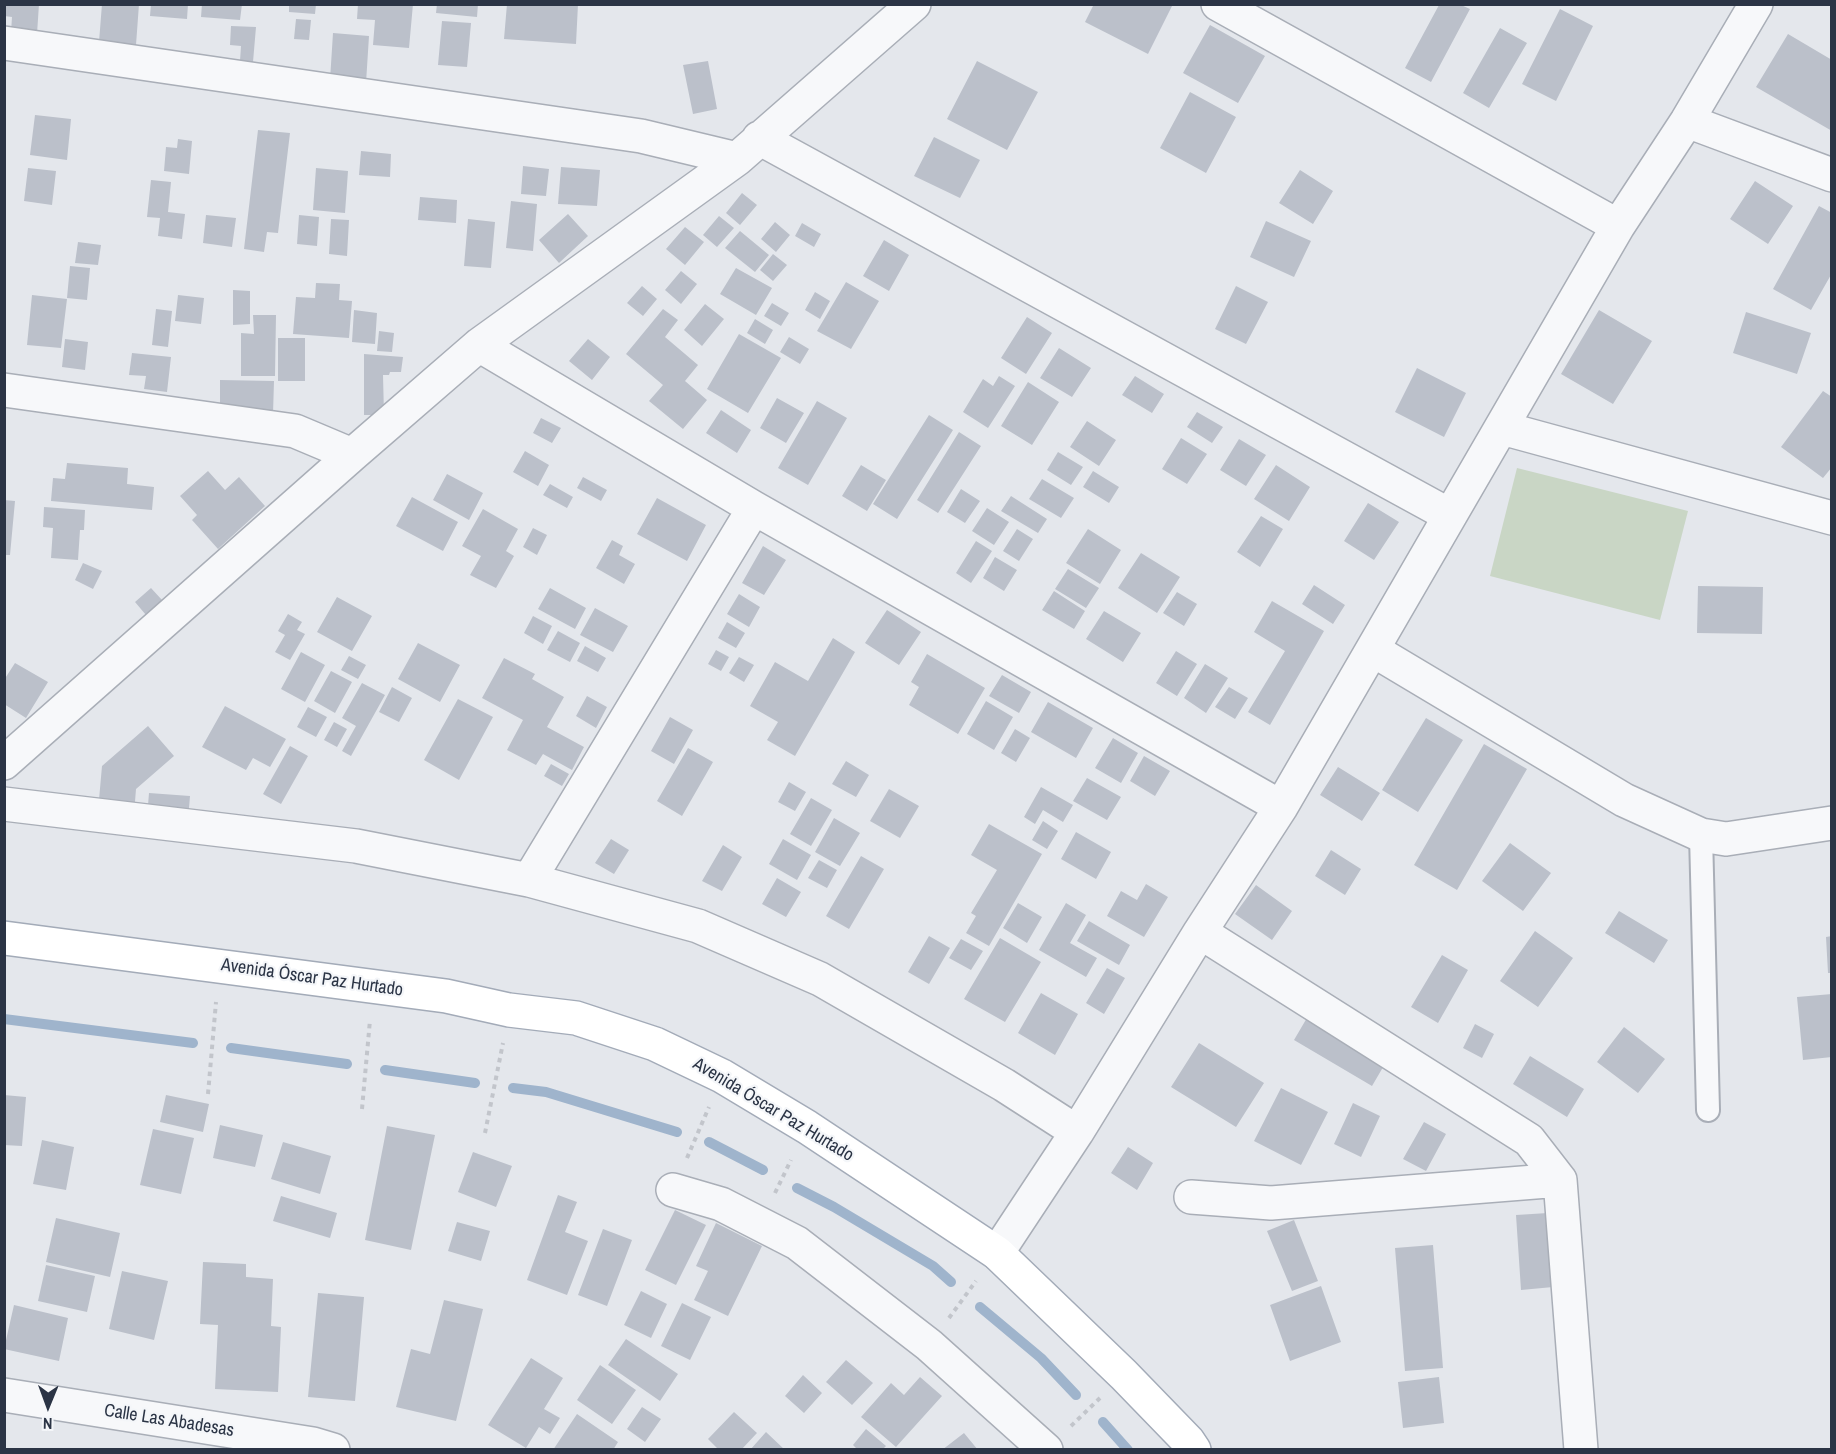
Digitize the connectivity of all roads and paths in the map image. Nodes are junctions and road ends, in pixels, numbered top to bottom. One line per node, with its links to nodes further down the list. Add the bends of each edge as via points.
1 (914, 4): 6 (street)
2 (1218, 4): 8 (street)
3 (1756, 4): 5 (street)
4 (4, 43): 6 (street, via 641,136)
5 (1687, 121): 7 (street); 8 (street)
6 (748, 148): 9 (street); 14 (street)
7 (1832, 175)
8 (1618, 226): 11 (street)
9 (479, 345): 12 (street); 13 (street)
10 (4, 390): 12 (street, via 295,431)
11 (1502, 428): 14 (street); 15 (street)
12 (352, 455): 17 (street)
13 (754, 508): 19 (street); 22 (street)
14 (1449, 515): 16 (street)
15 (1832, 518)
16 (1374, 650): 19 (street); 21 (street, via 1624,800)
17 (4, 763)
18 (4, 804): 22 (street, via 356,846)
19 (1281, 807): 23 (street)
20 (1832, 823): 21 (street, via 1726,839)
21 (1701, 835): 31 (lane)
22 (529, 880): 33 (street, via 698,926 820,979 1004,1084)
23 (1200, 932): 33 (street); 35 (street, via 1529,1140)
24 (4, 938): 25 (main road, Avenida Óscar Paz Hurtado)
25 (220, 966): 26 (main road, Avenida Óscar Paz Hurtado); 29 (path)
26 (374, 986): 27 (main road, Avenida Óscar Paz Hurtado); 30 (path)
27 (509, 1010): 28 (main road, Avenida Óscar Paz Hurtado, via 576,1018 655,1044); 34 (path)
28 (722, 1076): 32 (main road, Avenida Óscar Paz Hurtado); 36 (path)
29 (207, 1094)
30 (362, 1109)
31 (1708, 1110)
32 (807, 1127): 38 (path); 39 (main road, Avenida Óscar Paz Hurtado)
33 (1077, 1132): 39 (street)
34 (485, 1133)
35 (1560, 1180): 37 (street, via 1271,1203); 46 (street)
36 (673, 1190): 38 (street, via 721,1204)
37 (1191, 1197)
38 (760, 1224): 40 (street, via 797,1243)
39 (997, 1253): 40 (path); 41 (main road, Avenida Óscar Paz Hurtado)
40 (929, 1345): 43 (street)
41 (1124, 1375): 43 (path); 45 (main road, Avenida Óscar Paz Hurtado)
42 (4, 1395): 44 (street, Calle Las Abadesas)
43 (1055, 1441)
44 (319, 1448)
45 (1194, 1449)
46 (1581, 1449)

